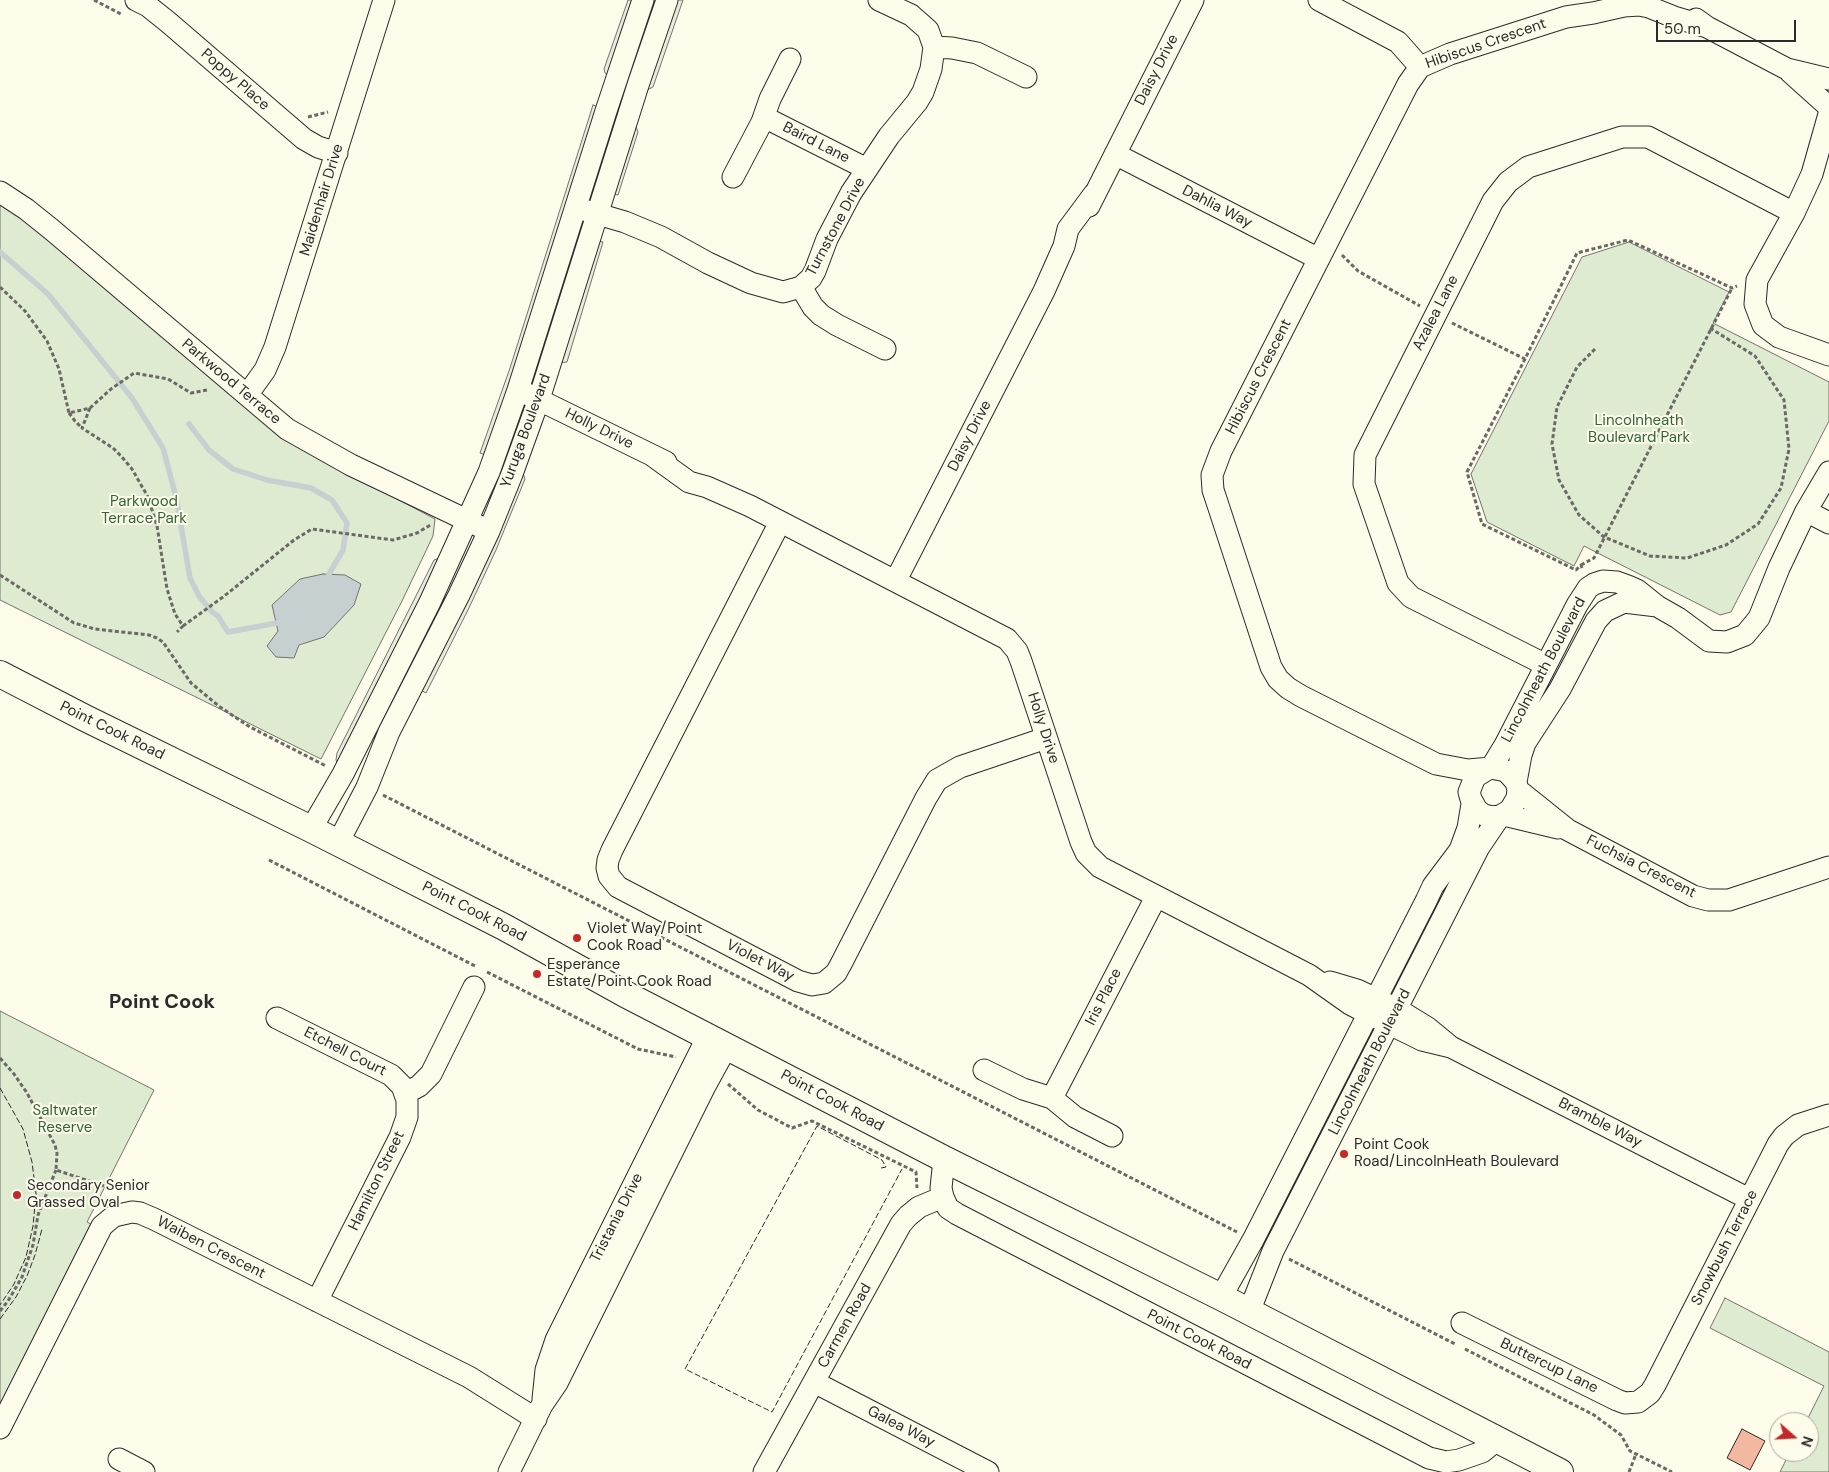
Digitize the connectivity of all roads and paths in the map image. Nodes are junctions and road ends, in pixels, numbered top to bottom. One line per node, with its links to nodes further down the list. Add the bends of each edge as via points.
1 (136, 0): 24 (street, Poppy Place, via 168,22 304,139)
2 (384, 0): 24 (street, Maidenhair Drive)
3 (644, 0): 31 (street, Yuruga Boulevard)
4 (667, 0): 33 (street, Yuruga Boulevard)
5 (880, 0): 14 (street, via 922,23)
6 (1193, 0): 26 (street, Daisy Drive)
7 (1319, 0): 11 (street)
8 (1597, 0): 12 (street, Hibiscus Crescent)
9 (1669, 0): 13 (street, Hibiscus Crescent)
10 (1640, 2): 12 (street, Hibiscus Crescent); 13 (street, Hibiscus Crescent)
11 (1349, 7): 16 (street, via 1398,42)
12 (1566, 17): 16 (street, Hibiscus Crescent, via 1450,54)
13 (1707, 27): 17 (street, Hibiscus Crescent)
14 (934, 46): 18 (street, via 977,54); 27 (street, Turnstone Drive, via 932,69 923,92)
15 (790, 59): 23 (street, Baird Lane)
16 (1420, 67): 34 (street, Hibiscus Crescent, via 1408,84)
17 (1787, 69): 19 (street, Hibiscus Crescent); 21 (street, Hibiscus Crescent)
18 (1026, 77)
19 (1829, 79)
20 (1829, 94): 21 (street)
21 (1829, 107)
22 (1829, 114): 28 (street)
23 (764, 117): 27 (street, Baird Lane); 29 (street, Baird Lane)
24 (337, 153): 47 (street, Maidenhair Drive, via 275,347 265,370)
25 (1829, 153): 28 (street)
26 (1115, 154): 34 (street, Dahlia Way); 62 (street, Daisy Drive, via 1079,228 1074,247 1044,291)
27 (867, 169): 37 (street, Turnstone Drive, via 838,217 815,271)
28 (1812, 174): 32 (street)
29 (734, 177)
30 (0, 192): 47 (street, Parkwood Terrace, via 51,229)
31 (576, 208): 33 (street, Turnstone Drive); 46 (street, Yuruga Boulevard)
32 (1794, 212): 35 (street); 39 (street, Azalea Lane, via 1648,136 1622,137 1528,167 1508,182 1493,201)
33 (597, 213): 37 (street, Turnstone Drive, via 661,237 751,283 783,292); 48 (street, Yuruga Boulevard)
34 (1324, 251): 39 (path); 71 (street, Hibiscus Crescent, via 1221,451 1212,475 1214,490 1271,668 1278,679 1301,696)
35 (1757, 280): 38 (path); 43 (street, via 1755,304 1763,325 1779,337)
36 (0, 287): 50 (path, via 25,311 47,341 59,369)
37 (801, 288): 41 (street, via 821,315)
38 (1732, 288): 40 (path); 44 (path, via 1628,240 1577,253)
39 (1435, 314): 44 (path); 68 (street, Azalea Lane, via 1365,455 1364,484 1398,583 1411,597)
40 (1710, 328): 59 (path); 59 (path, via 1756,356 1784,400 1789,449 1781,488 1758,524 1726,545 1687,558 1650,556)
41 (885, 349)
42 (1596, 349): 59 (path, via 1577,367 1557,407 1552,444 1559,480 1578,515)
43 (1829, 355)
44 (1525, 359): 60 (path, via 1467,472 1482,524 1576,570)
45 (207, 390): 49 (path, via 191,393 168,379 134,373)
46 (518, 390): 48 (street, Holly Drive); 54 (street, Yuruga Boulevard)
47 (247, 395): 54 (street, Parkwood Terrace, via 287,429 311,444)
48 (538, 399): 55 (street, Holly Drive, via 653,456 689,482 707,487); 58 (street, Yuruga Boulevard)
49 (90, 408): 50 (path); 51 (path)
50 (69, 413): 51 (path)
51 (82, 428): 66 (path, via 117,452 132,469 148,497 157,526 169,596)
52 (1829, 472): 53 (street, Lincolnheath Boulevard)
53 (1806, 511): 56 (street); 64 (street, Lincolnheath Boulevard, via 1759,618 1745,635 1727,642 1709,641)
54 (468, 521): 58 (street, Parkwood Terrace); 73 (street, Yuruga Boulevard)
55 (780, 522): 62 (street, Holly Drive); 70 (street, Violet Way, via 612,850 608,860 609,876 618,887 798,981 812,985 824,983 836,973 937,780 960,767)
56 (1829, 523)
57 (433, 524): 66 (path, via 393,540 312,529)
58 (489, 531): 75 (street, Yuruga Boulevard, via 389,732)
59 (1604, 537): 60 (path, via 1594,558)
60 (1581, 566): 63 (path)
61 (0, 575): 73 (path, via 74,623 157,638 192,683 220,707 250,727)
62 (896, 580): 70 (street, Holly Drive, via 998,633 1012,644 1021,661)
63 (1591, 586): 64 (street, Lincolnheath Boulevard, via 1603,581 1622,584 1637,590); 65 (street); 68 (street, Lincolnheath Boulevard, via 1577,605)
64 (1657, 606): 65 (street, Lincolnheath Boulevard, via 1624,602)
65 (1605, 611): 74 (street, Lincolnheath Boulevard, via 1596,621 1552,703 1525,743)
66 (182, 626): 67 (path)
67 (177, 632)
68 (1546, 665): 72 (street, Lincolnheath Boulevard)
69 (0, 674): 78 (main road, Point Cook Road)
70 (1046, 738): 83 (street, Holly Drive, via 1086,853 1100,867)
71 (1436, 764): 72 (street, Hibiscus Crescent, via 1468,770); 76 (street, Hibiscus Crescent)
72 (1490, 769): 74 (street, via 1506,771); 76 (street, via 1475,777 1469,792)
73 (343, 774): 78 (street, Yuruga Boulevard)
74 (1517, 786): 77 (street, via 1515,805); 79 (street, Fuchsia Crescent)
75 (366, 787): 80 (street, Yuruga Boulevard); 102 (path)
76 (1472, 802): 77 (street, via 1484,815); 85 (street, Lincolnheath Boulevard, via 1460,850 1434,886)
77 (1502, 815): 79 (street, Fuchsia Crescent); 86 (street, Lincolnheath Boulevard, via 1479,847)
78 (311, 828): 80 (main road, Point Cook Road)
79 (1568, 830): 82 (street, Fuchsia Crescent, via 1693,896 1708,900 1729,900)
80 (338, 843): 88 (main road, Point Cook Road)
81 (268, 860): 90 (path, via 638,1049 671,1055)
82 (1829, 867)
83 (1156, 897): 85 (street, Holly Drive, via 1309,975 1350,1004); 93 (street, Iris Place)
84 (474, 987): 92 (street, via 431,1074)
85 (1372, 1006): 86 (street, Bramble Way); 102 (street, Lincolnheath Boulevard)
86 (1393, 1017): 100 (street, Bramble Way, via 1428,1028 1451,1047); 103 (street, Lincolnheath Boulevard)
87 (277, 1018): 92 (street, Etchell Court, via 384,1071 397,1080)
88 (717, 1041): 90 (street, Tristania Drive); 96 (main road, Point Cook Road)
89 (0, 1058): 97 (path, via 27,1093 55,1145)
90 (702, 1070): 101 (path, via 733,1086 758,1110 792,1128 812,1121 916,1172); 111 (street, Tristania Drive, via 556,1340 546,1370)
91 (984, 1070): 93 (street, via 1023,1089)
92 (406, 1093): 105 (street, Hamilton Street, via 405,1126)
93 (1052, 1098): 95 (street, via 1075,1117)
94 (1829, 1115): 100 (street, Snowbush Terrace, via 1798,1125 1784,1136)
95 (1112, 1136)
96 (944, 1159): 99 (street); 104 (main road, Point Cook Road)
97 (56, 1170): 98 (path); 106 (path, via 38,1215 33,1245 22,1277)
98 (104, 1186)
99 (943, 1197): 101 (street, Carmen Road); 113 (street, Point Cook Road, via 948,1208 957,1214 1429,1458 1446,1462 1459,1460 1482,1452)
100 (1749, 1199): 110 (street, Snowbush Terrace, via 1655,1385)
101 (919, 1207): 109 (street, Carmen Road, via 901,1224)
102 (1253, 1240): 104 (street, Lincolnheath Boulevard)
103 (1273, 1251): 107 (street, Lincolnheath Boulevard); 114 (path, via 1594,1415 1621,1435 1630,1451)
104 (1221, 1297): 107 (main road, Point Cook Road)
105 (317, 1301): 111 (street, Waiben Crescent, via 469,1377 513,1392); 112 (street, Waiben Crescent, via 147,1216 132,1212 114,1216 96,1235)
106 (0, 1311)
107 (1249, 1312): 113 (main road, Point Cook Road)
108 (1462, 1323): 110 (street, Buttercup Lane, via 1617,1400)
109 (814, 1382): 119 (street, Carmen Road); 120 (street, Galea Way)
110 (1638, 1402)
111 (539, 1412): 118 (street, Tristania Drive)
112 (0, 1428)
113 (1498, 1440): 116 (main road, Point Cook Road)
114 (1636, 1454): 121 (path); 122 (path)
115 (119, 1459): 117 (street)
116 (1554, 1471)
117 (144, 1472)
118 (509, 1472)
119 (764, 1472)
120 (988, 1472)
121 (1628, 1472)
122 (1672, 1472)

